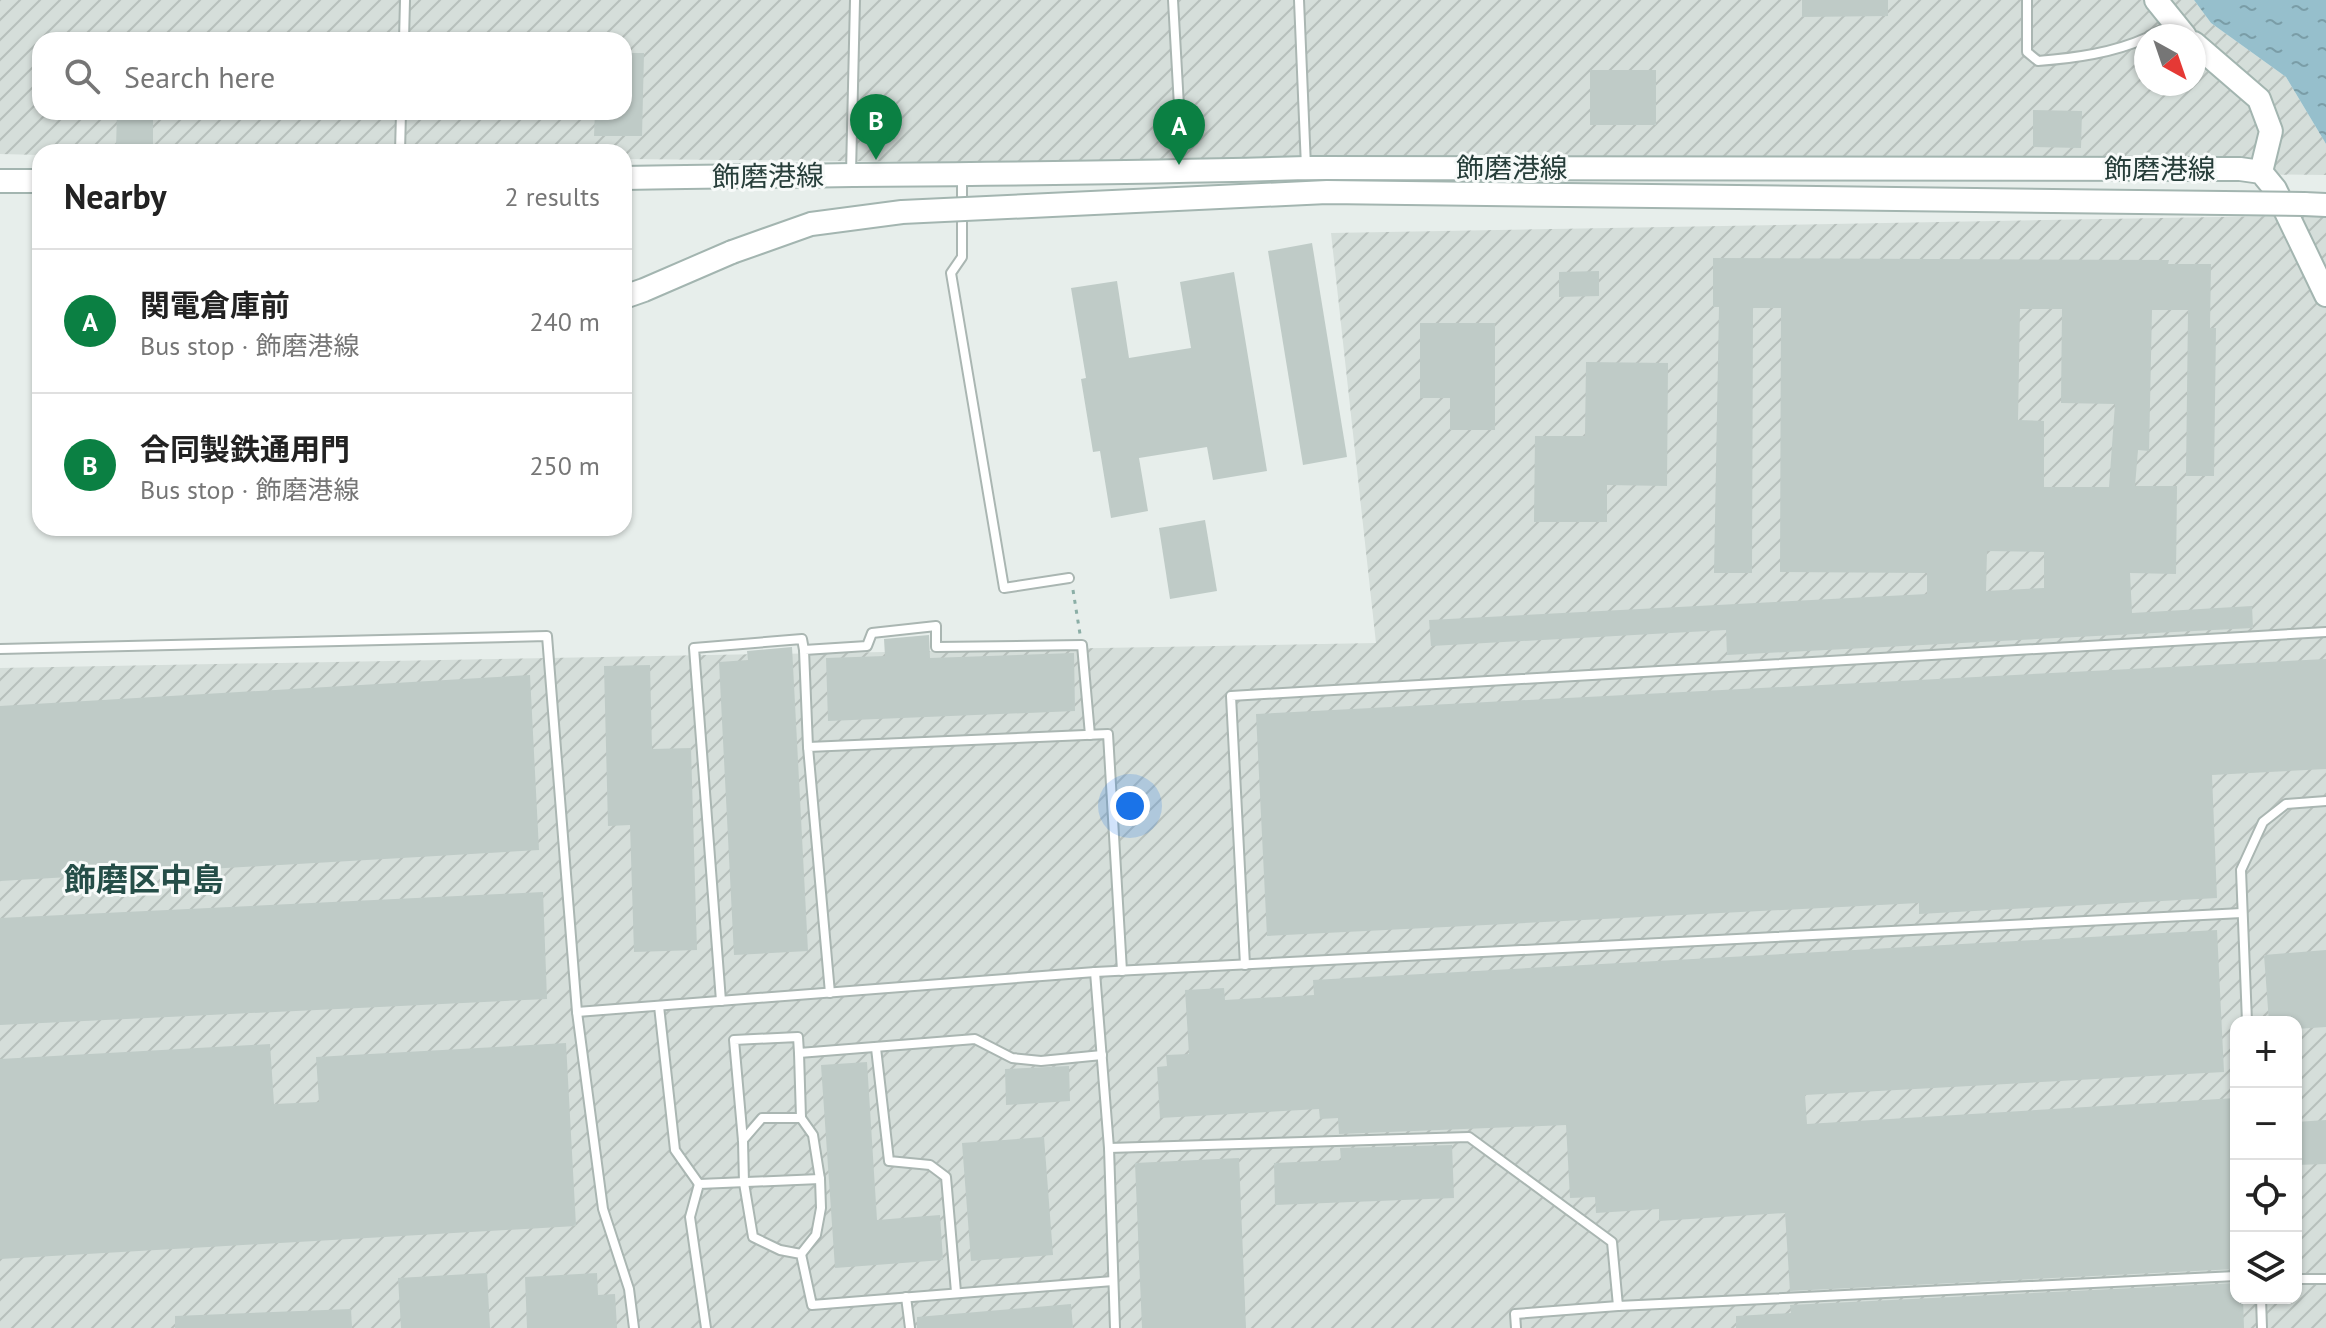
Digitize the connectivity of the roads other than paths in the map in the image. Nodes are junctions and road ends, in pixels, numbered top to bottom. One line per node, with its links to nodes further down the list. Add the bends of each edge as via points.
1 (405, 0): 8 (lane)
2 (855, 0): 16 (lane)
3 (1173, 0): 12 (lane)
4 (1299, 0): 14 (lane)
5 (2027, 0): 9 (lane, via 2027,52 2038,61 2072,59)
6 (2156, 0): 7 (street)
7 (2175, 24)
8 (404, 32)
9 (2134, 44)
10 (2206, 53): 15 (street, via 2259,99 2271,131)
11 (401, 120): 13 (lane)
12 (1180, 124)
13 (400, 144)
14 (1306, 168): 15 (street, 飾磨港線); 17 (street, 飾磨港線)
15 (2261, 172): 23 (street, via 2275,189)
16 (851, 174): 17 (street, 飾磨港線); 18 (street, 飾磨港線)
17 (962, 174): 24 (lane, via 962,257 951,273 1004,588)
18 (632, 178)
19 (0, 181): 20 (street)
20 (32, 181)
21 (2315, 204): 22 (street, bridge, via 1327,192 902,212 811,224)
22 (632, 294)
23 (2326, 295)
24 (1071, 582)
25 (2326, 632): 32 (lane, via 1231,696)
26 (0, 649): 38 (lane, via 547,636)
27 (804, 650): 28 (lane, via 867,646 872,633 936,626 936,647 1082,645); 29 (lane); 36 (lane, via 802,639 694,648)
28 (1090, 735): 29 (lane); 33 (lane, via 1108,734)
29 (808, 747): 35 (lane)
30 (2326, 801): 31 (lane, via 2286,804 2263,822 2241,870)
31 (2242, 913): 32 (lane); 39 (lane)
32 (1245, 965): 33 (lane)
33 (1122, 971): 34 (lane)
34 (1095, 972): 35 (lane); 42 (lane)
35 (830, 993): 36 (lane)
36 (721, 1001): 37 (lane)
37 (659, 1006): 38 (lane); 48 (lane, via 675,1150)
38 (577, 1012): 58 (lane, via 603,1209 629,1289)
39 (2247, 1016)
40 (876, 1048): 41 (lane); 42 (lane, via 975,1039 1012,1058); 54 (lane, via 889,1161 930,1165 946,1177)
41 (799, 1053): 43 (lane); 44 (lane, via 798,1037 734,1040)
42 (1102, 1055): 45 (lane)
43 (801, 1118): 44 (lane, via 762,1118); 46 (lane, via 813,1135)
44 (743, 1141): 47 (lane)
45 (1109, 1148): 53 (lane); 57 (lane, via 1469,1137 1612,1242)
46 (820, 1179): 47 (lane); 49 (lane, via 816,1235)
47 (744, 1183): 48 (lane); 49 (lane, via 753,1237)
48 (699, 1184): 59 (lane, via 690,1217)
49 (801, 1254): 55 (lane, via 812,1305)
50 (2230, 1276): 57 (lane)
51 (2302, 1279): 52 (lane)
52 (2326, 1279)
53 (1113, 1281): 54 (lane); 61 (lane)
54 (956, 1292): 55 (lane)
55 (906, 1297): 60 (lane)
56 (2261, 1304): 63 (lane)
57 (1618, 1306): 62 (lane, via 1515,1314)
58 (634, 1328)
59 (706, 1328)
60 (910, 1328)
61 (1115, 1328)
62 (1516, 1328)
63 (2262, 1328)

